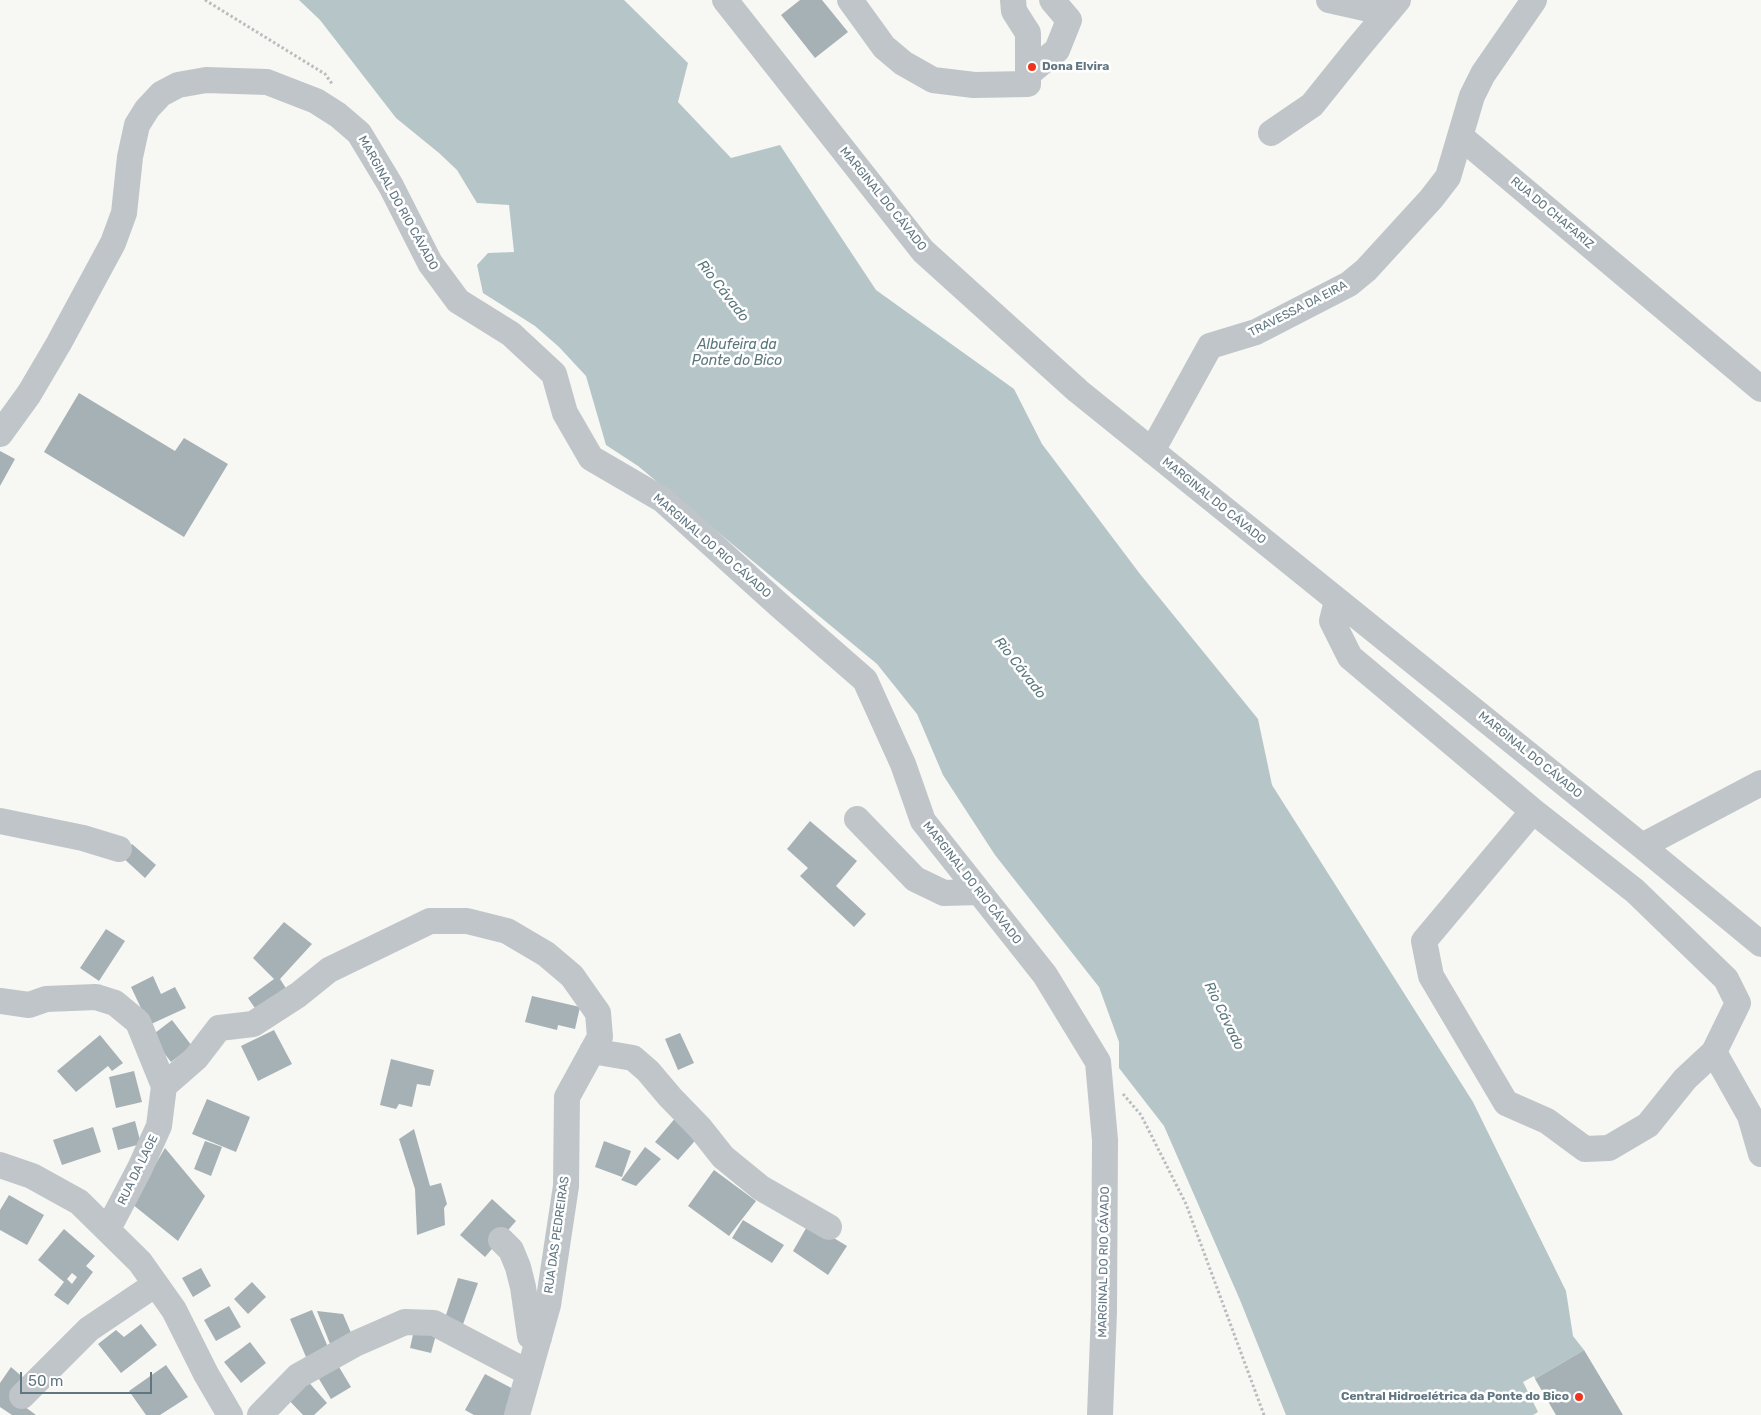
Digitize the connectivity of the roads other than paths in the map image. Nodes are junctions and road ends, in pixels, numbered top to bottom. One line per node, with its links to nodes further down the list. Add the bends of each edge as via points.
1 (725, 0): 13 (street, MARGINAL DO CÁVADO, via 923,251 1078,391)
2 (850, 0): 8 (street, via 884,47 903,63 933,80 974,85)
3 (1013, 0): 8 (street, via 1014,12 1028,33)
4 (1052, 0): 8 (street, via 1069,20 1058,50)
5 (1329, 0): 7 (street)
6 (1534, 0): 10 (street, via 1483,74 1472,96)
7 (1393, 7): 9 (street, via 1312,105)
8 (1028, 79)
9 (1271, 133)
10 (1461, 136): 11 (street, RUA DO CHAFARIZ); 13 (street, TRAVESSA DA EIRA, via 1448,177 1366,270 1349,284 1256,332 1210,346)
11 (1761, 389)
12 (0, 434): 21 (street, MARGINAL DO RIO CÁVADO, via 29,394 113,243 124,212 137,125 161,94 178,85 206,80 267,82 316,101 359,133 391,186 430,263 458,302 511,334 554,374 565,413 591,458 663,500 865,680 903,764 923,821)
13 (1152, 450): 14 (street, MARGINAL DO CÁVADO)
14 (1337, 601): 16 (street, via 1332,621 1350,657); 19 (street, MARGINAL DO CÁVADO)
15 (1761, 783): 19 (street)
16 (1533, 811): 25 (street, via 1635,891 1726,979 1738,1004); 25 (street, via 1424,941 1431,976 1506,1103 1547,1121 1585,1150 1609,1148 1648,1125 1685,1080)
17 (857, 819): 21 (street, via 916,879 944,892)
18 (0, 821): 20 (street)
19 (1642, 846): 22 (street, MARGINAL DO CÁVADO)
20 (119, 849)
21 (978, 892): 39 (street, MARGINAL DO RIO CÁVADO, via 1045,975 1098,1062 1105,1140)
22 (1761, 944)
23 (0, 1001): 26 (street, RUA DA LAGE, via 29,1005 46,999 96,997 115,1003 138,1022)
24 (592, 1050): 26 (street, RUA DAS PEDREIRAS, via 600,1037 598,1013 572,976 546,954 507,931 467,921 430,921 329,970 298,996 253,1024 219,1028 196,1058); 30 (street, via 633,1058 723,1157 762,1188); 33 (street, RUA DAS PEDREIRAS, via 567,1096 566,1186 548,1305)
25 (1714, 1052): 27 (street, via 1750,1116)
26 (164, 1086): 29 (street, RUA DA LAGE, via 159,1126 140,1168)
27 (1761, 1154)
28 (0, 1165): 29 (street, via 32,1176 80,1202)
29 (106, 1227): 32 (street, via 140,1262)
30 (829, 1227)
31 (501, 1240): 33 (street, via 511,1250 518,1267 530,1336)
32 (157, 1286): 35 (street, via 89,1329); 36 (street, via 174,1310)
33 (539, 1338): 34 (street, RUA DAS PEDREIRAS)
34 (529, 1373): 37 (street, via 434,1323 405,1322 357,1343 298,1376); 38 (street, RUA DAS PEDREIRAS)
35 (22, 1396)
36 (230, 1415)
37 (260, 1415)
38 (517, 1415)
39 (1100, 1415)

